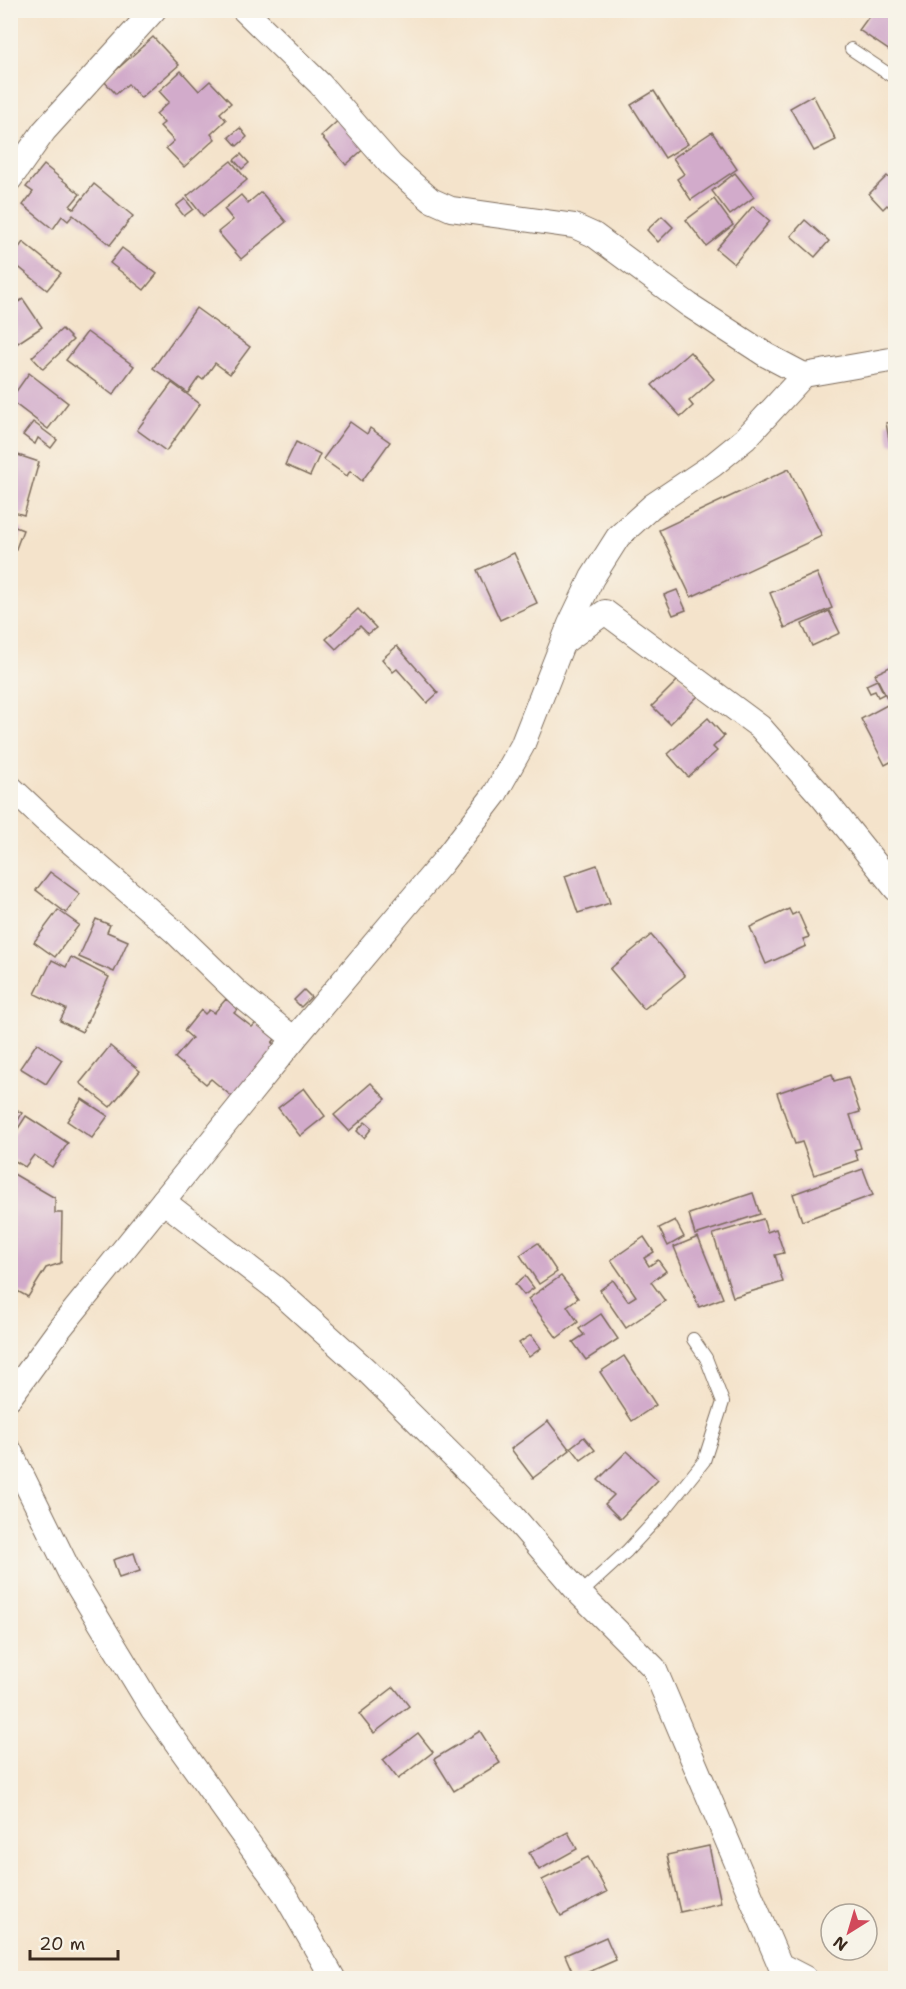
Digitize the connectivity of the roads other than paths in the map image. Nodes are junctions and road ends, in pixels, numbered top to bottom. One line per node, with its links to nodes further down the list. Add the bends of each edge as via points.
1 (154, 10): 5 (street, via 44,131)
2 (244, 10): 7 (street, via 320,84 391,165 431,200 451,209 574,226 594,235 689,305)
3 (851, 49): 4 (lane)
4 (896, 79)
5 (10, 179)
6 (896, 359): 7 (street)
7 (804, 375): 8 (street, via 745,439 652,506 618,537 592,578)
8 (564, 642): 10 (street, via 604,612 696,678 760,727); 11 (street, via 522,746 495,794)
9 (10, 787): 11 (street)
10 (896, 889)
11 (294, 1039): 12 (street)
12 (163, 1201): 14 (street); 16 (street, via 274,1287 368,1372 512,1515)
13 (693, 1339): 16 (lane, via 706,1358 723,1402 704,1461 627,1551)
14 (10, 1397)
15 (10, 1451): 17 (street, via 70,1574 153,1710 285,1894)
16 (580, 1594): 18 (street, via 654,1668 780,1965)
17 (333, 1978)
18 (805, 1978)

